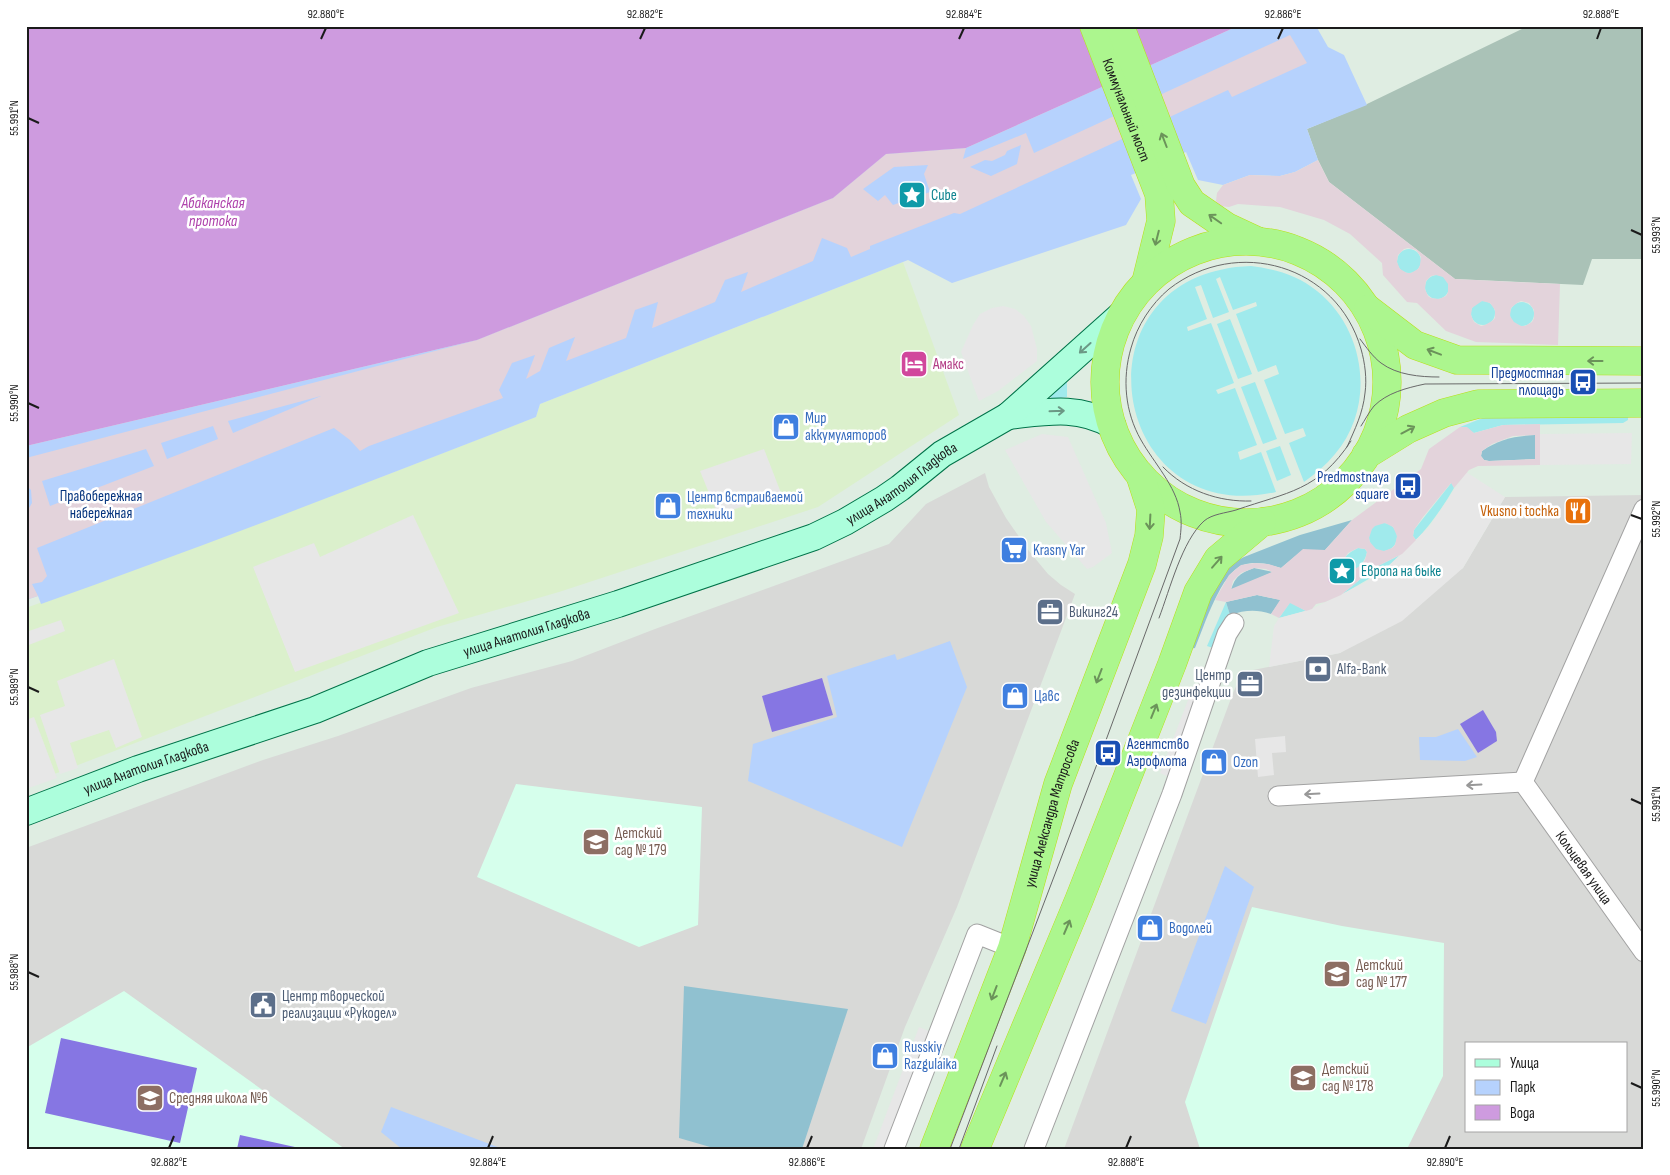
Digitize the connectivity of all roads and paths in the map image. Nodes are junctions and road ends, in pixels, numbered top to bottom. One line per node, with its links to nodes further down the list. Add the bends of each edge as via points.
1 (1094, 26): 3 (highway, Коммунальный мост)
2 (1120, 26): 3 (highway, Коммунальный мост, one-way to 2)
3 (1170, 190): 4 (highway, one-way to 3, via 1227,227); 5 (highway, one-way to 5)
4 (1258, 242): 5 (highway, via 1233,242 1186,254); 6 (highway, via 1282,246 1316,260 1335,273)
5 (1146, 282): 7 (highway)
6 (1364, 306): 8 (highway, one-way to 6, via 1457,360 1415,344); 12 (highway, via 1381,342 1387,380 1382,419)
7 (1122, 315): 10 (main road, one-way to 10); 11 (highway, via 1111,342 1105,376)
8 (1644, 361)
9 (1644, 403): 12 (highway, one-way to 9, via 1417,425 1444,413 1478,404)
10 (1008, 416): 11 (main road, one-way to 11, via 1072,411); 19 (main road, улица Анатолия Гладкова, via 942,454 884,498 814,537 618,604 428,663 315,710 138,769)
11 (1112, 424): 13 (highway, via 1117,439)
12 (1366, 455): 15 (highway, via 1331,494 1308,508)
13 (1140, 475): 15 (highway, via 1156,491 1195,513 1217,520); 20 (highway, улица Александра Матросова, one-way to 20, via 1151,510 1150,536 1058,784)
14 (1644, 509): 17 (street)
15 (1262, 522): 24 (highway, one-way to 15, via 1079,900 1198,592 1218,559)
16 (1234, 624): 25 (street, via 1227,634 1172,794)
17 (1523, 782): 18 (street, one-way to 18); 21 (street, Кольцевая улица)
18 (1278, 796)
19 (26, 812)
20 (1012, 948): 22 (street, via 977,934); 23 (highway, улица Александра Матросова, one-way to 23)
21 (1644, 952)
22 (894, 1149)
23 (934, 1149)
24 (975, 1149)
25 (1034, 1149)

